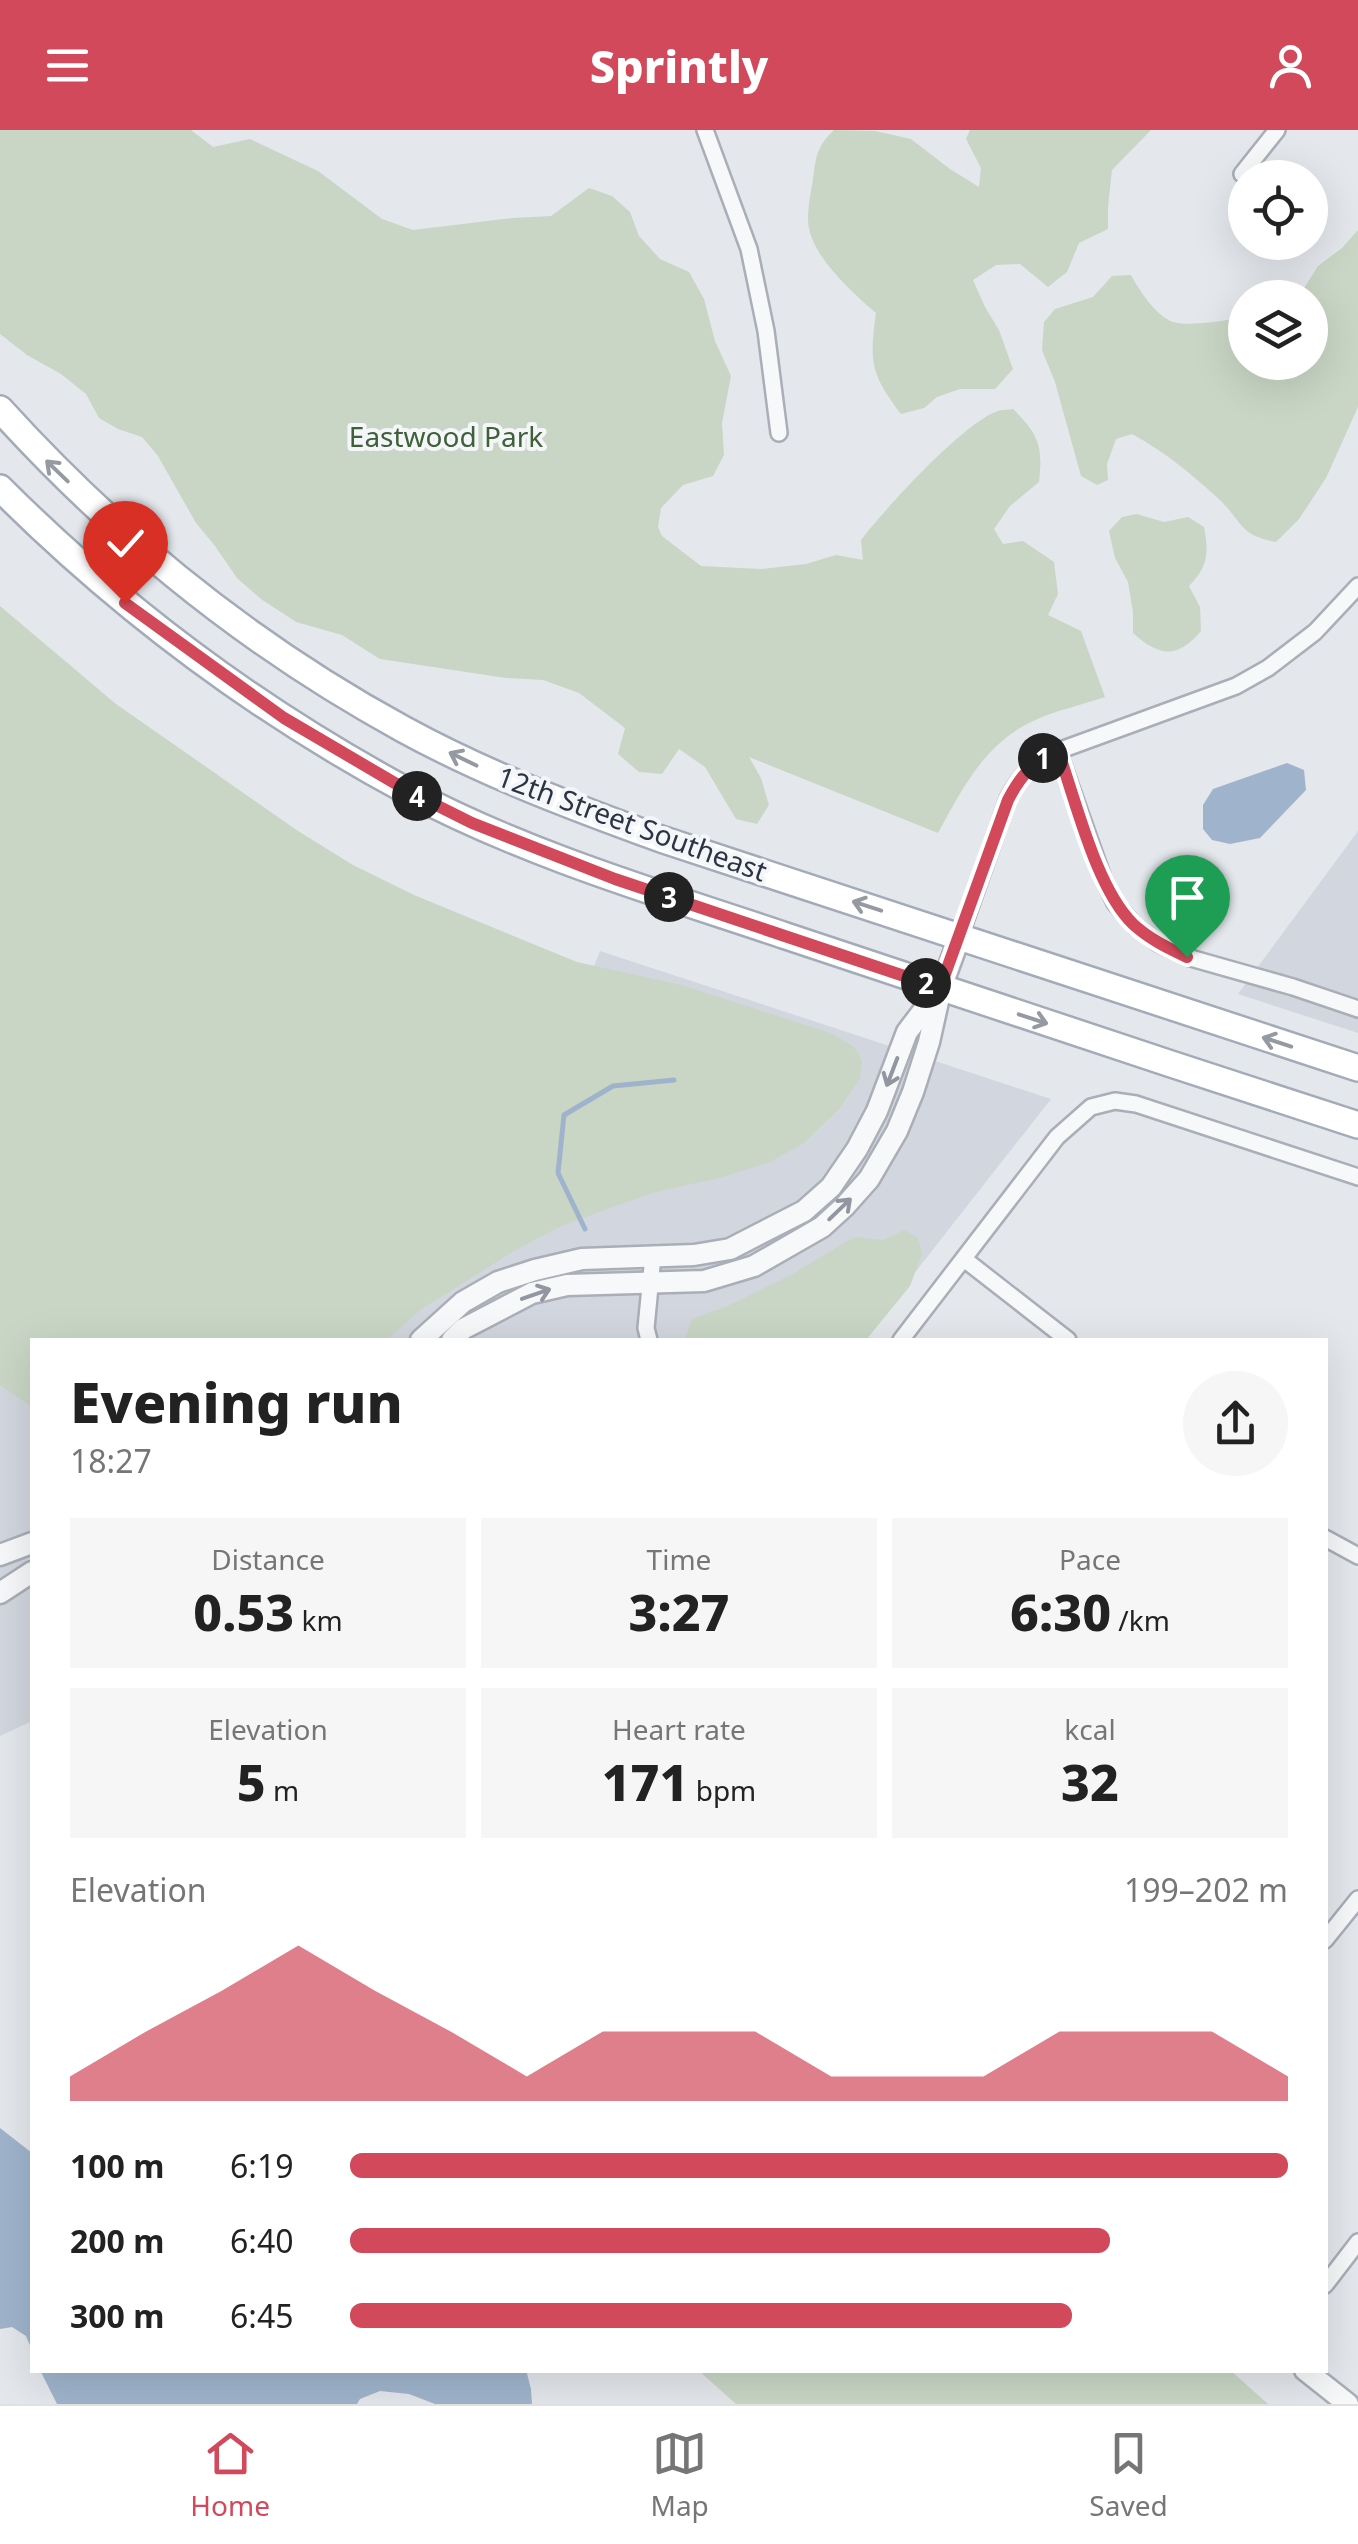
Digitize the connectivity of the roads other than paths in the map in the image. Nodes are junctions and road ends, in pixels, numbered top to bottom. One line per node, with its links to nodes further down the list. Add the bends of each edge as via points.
1 (704, 130): 5 (street, via 749,249)
2 (1277, 130): 3 (street)
3 (1253, 160)
4 (0, 409): 9 (main road, 12th Street Southeast, one-way to 4, via 595,815 404,730 278,653 164,568 100,513)
5 (779, 433)
6 (0, 488): 10 (main road, 12th Street Southeast, via 80,565 171,638 284,718 410,792 615,879)
7 (1358, 586): 8 (street, via 1315,632 1236,686)
8 (1058, 751): 9 (street, via 1018,781); 11 (street, via 1102,878 1135,926 1187,957)
9 (960, 936): 10 (street); 12 (main road, 12th Street Southeast, one-way to 9)
10 (940, 988): 13 (main road, 12th Street Southeast, one-way to 13); 15 (street, one-way to 15, via 907,1032 877,1111 832,1188 804,1211 730,1250); 17 (street, one-way to 10, via 704,1281 754,1266 846,1206 897,1130 929,1042)
11 (1358, 1009)
12 (1358, 1068)
13 (1358, 1125)
14 (1358, 1177): 16 (street, via 1115,1100 1092,1107 1058,1137)
15 (654, 1256): 17 (street); 18 (street, via 582,1259 498,1282)
16 (964, 1260): 21 (street); 22 (street)
17 (649, 1282): 19 (street, one-way to 17, via 532,1293 567,1284); 20 (street)
18 (423, 1338)
19 (454, 1338)
20 (648, 1338)
21 (904, 1338)
22 (1065, 1338)
23 (1328, 1540): 26 (street)
24 (30, 1544): 25 (street)
25 (0, 1555)
26 (1358, 1556)
27 (30, 1573): 28 (street)
28 (0, 1593)
29 (1358, 1899): 30 (street)
30 (1328, 1936)
31 (1358, 2242): 32 (street)
32 (1328, 2280)
33 (1308, 2373): 34 (street)
34 (1348, 2404)

